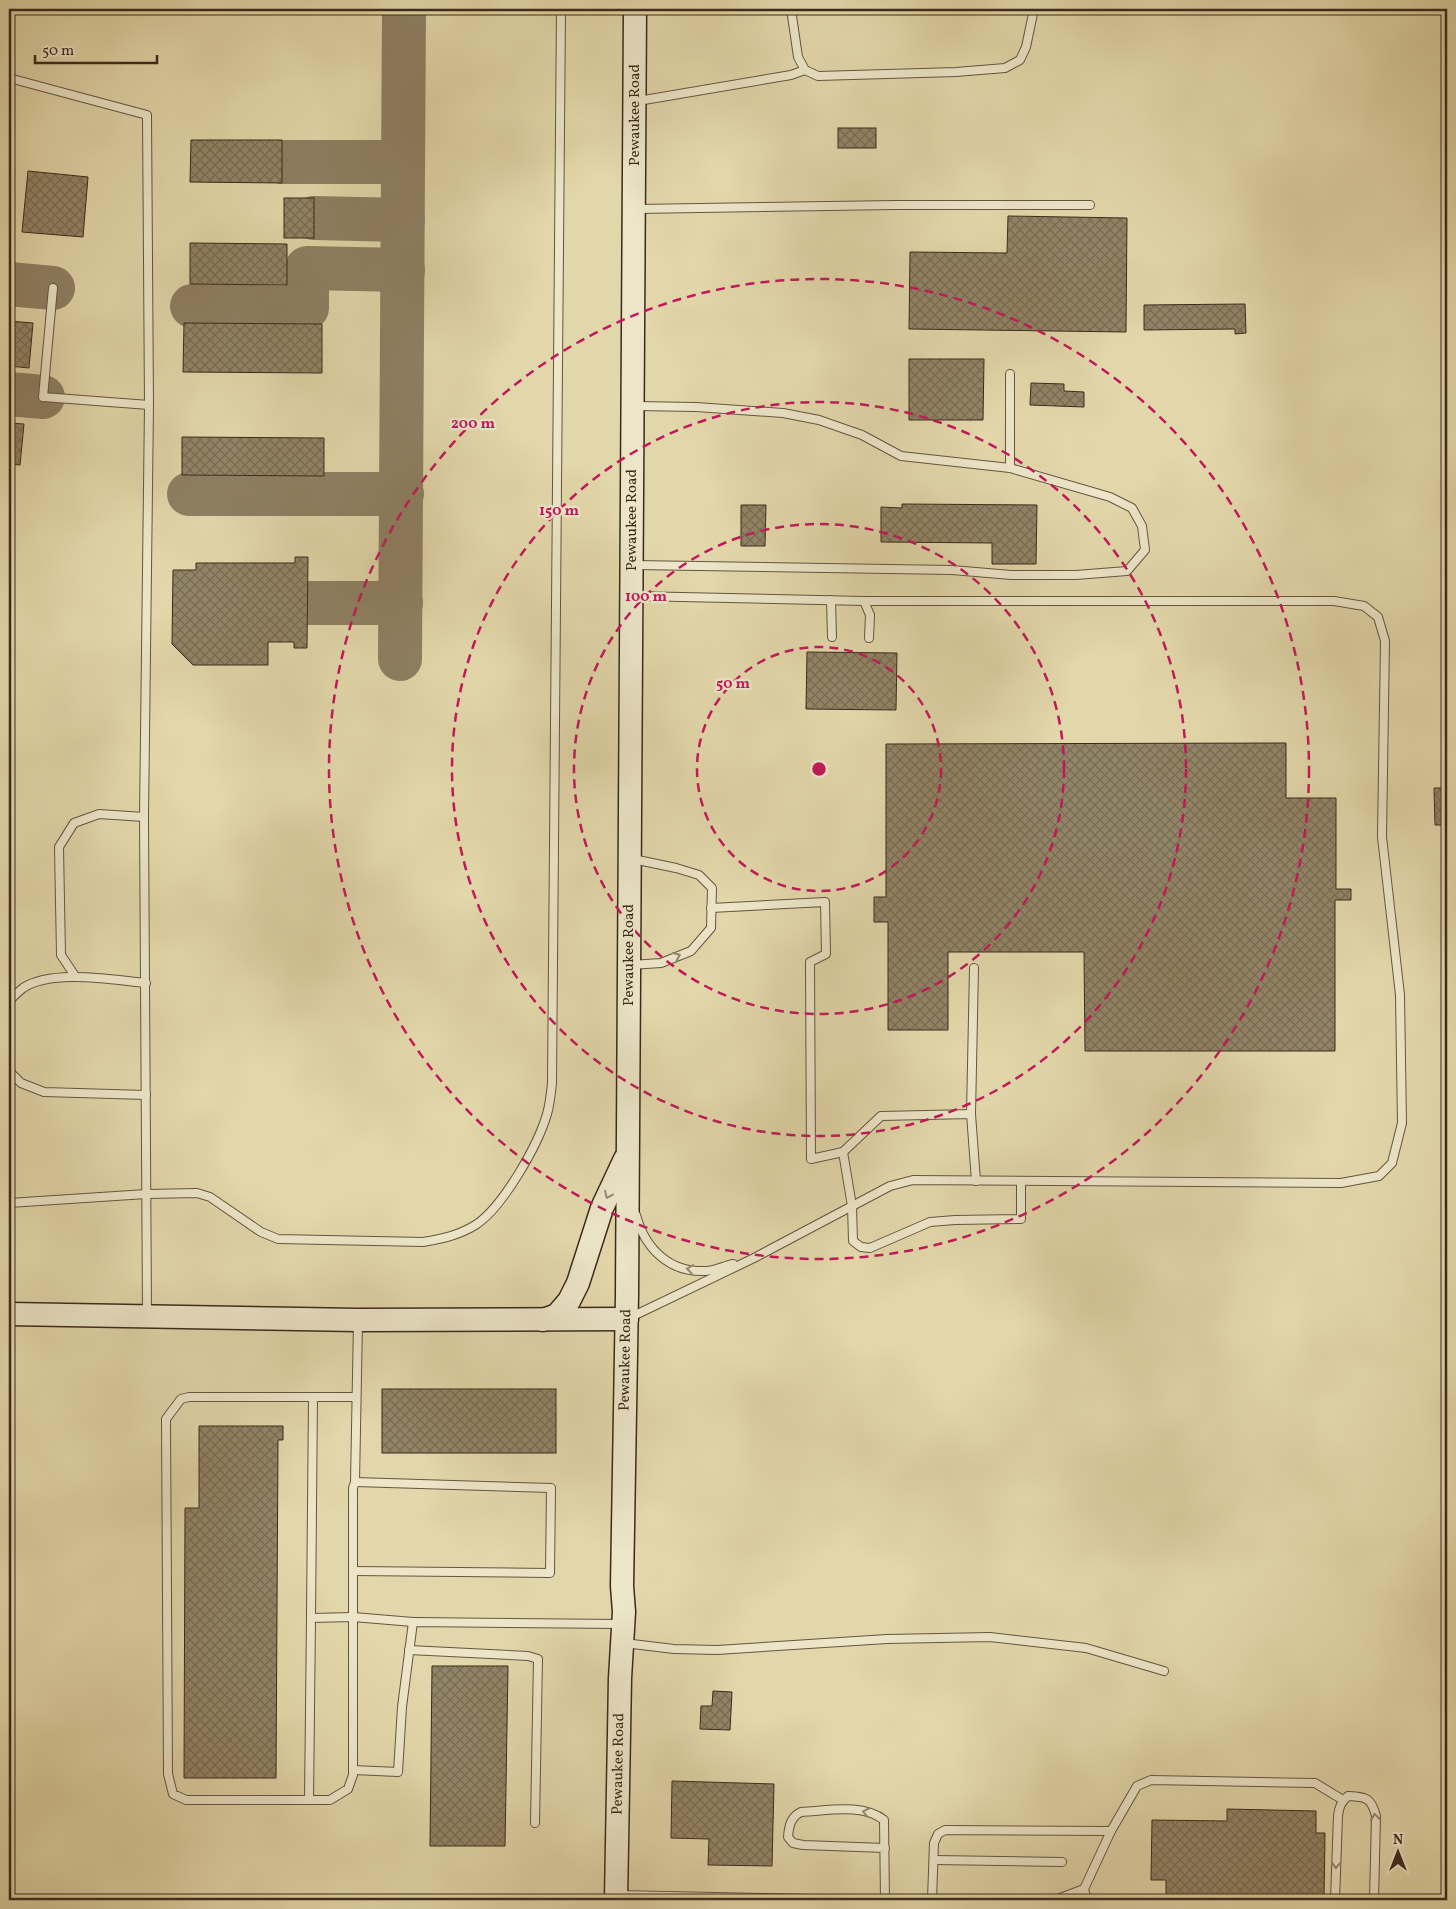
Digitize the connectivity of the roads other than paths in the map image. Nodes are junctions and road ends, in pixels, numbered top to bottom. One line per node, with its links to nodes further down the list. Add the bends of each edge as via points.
1 (561, 9): 36 (lane, via 552,1073 548,1113 529,1154 494,1210 477,1224 444,1239 423,1242 278,1239 261,1232 210,1197 197,1193)
2 (635, 9): 7 (main road, Pewaukee Road)
3 (791, 9): 5 (lane, via 798,57)
4 (1034, 9): 5 (lane, via 1020,60 1005,68 818,76)
5 (805, 70): 7 (lane)
6 (9, 78): 12 (lane, via 147,114)
7 (635, 101): 9 (main road, Pewaukee Road)
8 (1090, 205): 9 (lane)
9 (634, 209): 13 (main road, Pewaukee Road)
10 (53, 288): 12 (lane, via 43,397)
11 (1010, 374): 14 (lane)
12 (149, 405): 21 (lane)
13 (633, 406): 14 (lane, via 783,413 819,420 862,435 901,456); 15 (main road, Pewaukee Road)
14 (1010, 468): 15 (lane, via 1110,497 1132,508 1142,526 1145,550 1127,571 1076,575)
15 (632, 565): 16 (main road, Pewaukee Road)
16 (632, 596): 17 (lane); 22 (main road, Pewaukee Road)
17 (831, 600): 18 (lane); 19 (lane)
18 (864, 601): 20 (lane, via 870,615); 35 (lane, via 1334,601 1364,606 1371,611 1378,617 1385,641 1382,837 1400,995 1402,1123 1392,1163 1379,1176 1341,1183)
19 (832, 637)
20 (869, 638)
21 (144, 817): 26 (lane, via 99,814 74,823 59,847 61,955); 27 (lane)
22 (630, 859): 23 (lane, via 699,875 712,888); 24 (main road, Pewaukee Road)
23 (711, 908): 24 (lane, one-way to 23, via 661,963 690,951 711,928); 32 (lane, via 825,902 826,954 810,962 811,1159)
24 (629, 965): 33 (main road, Pewaukee Road)
25 (974, 968): 31 (lane)
26 (75, 976): 27 (lane); 28 (lane, via 24,988)
27 (146, 983): 30 (lane)
28 (9, 1001)
29 (9, 1063): 30 (lane, via 10,1072 21,1083 44,1092)
30 (146, 1095): 36 (lane)
31 (971, 1114): 32 (lane, via 881,1116); 34 (lane)
32 (843, 1152): 38 (lane)
33 (628, 1162): 39 (lane, one-way to 33, via 708,1271 687,1270 665,1262 651,1248 639,1225); 42 (main road, Pewaukee Road); 44 (main road, one-way to 44, via 602,1208 569,1301 557,1314)
34 (976, 1181): 35 (lane); 38 (lane, via 913,1180 890,1186)
35 (1021, 1181): 38 (lane, via 1021,1219 930,1222 870,1248 861,1247 853,1241)
36 (146, 1194): 37 (lane); 41 (lane)
37 (9, 1203)
38 (852, 1206): 39 (lane)
39 (754, 1258): 42 (lane)
40 (9, 1314): 41 (main road)
41 (148, 1316): 43 (main road)
42 (627, 1319): 44 (main road); 52 (main road, Pewaukee Road)
43 (358, 1320): 44 (main road); 46 (lane)
44 (543, 1320)
45 (313, 1397): 46 (lane); 50 (lane); 56 (lane, via 189,1397 181,1400 166,1419 168,1774 173,1794 186,1800)
46 (356, 1397): 47 (lane)
47 (355, 1482): 48 (lane); 48 (lane, via 551,1488 550,1573)
48 (353, 1571): 49 (lane)
49 (353, 1617): 50 (lane); 51 (lane); 55 (lane)
50 (311, 1618): 56 (lane)
51 (413, 1622): 52 (lane); 53 (lane)
52 (623, 1634): 54 (lane, via 674,1649 717,1650 887,1639 990,1637 1086,1648); 64 (main road, Pewaukee Road)
53 (409, 1650): 55 (lane, via 398,1772); 58 (lane, via 538,1659)
54 (1164, 1671)
55 (354, 1770): 56 (lane, via 348,1789 330,1800)
56 (309, 1800)
57 (1343, 1800): 59 (lane, via 1315,1783 1151,1780 1136,1786); 71 (lane, one-way to 71, via 1338,1816); 72 (lane, one-way to 57, via 1376,1816 1373,1804 1365,1797 1348,1796)
58 (535, 1823)
59 (1111, 1830): 61 (lane, via 946,1830 938,1834 934,1843); 63 (lane)
60 (885, 1848): 60 (lane, one-way to 60, via 884,1820 876,1814 856,1810 801,1812 789,1825 788,1836 792,1842 803,1845); 67 (lane)
61 (934, 1860): 62 (lane); 68 (lane)
62 (1062, 1862)
63 (1084, 1889): 69 (lane); 70 (lane)
64 (616, 1898): 65 (lane)
65 (782, 1900): 66 (lane)
66 (866, 1900)
67 (885, 1900)
68 (932, 1900)
69 (1055, 1900)
70 (1087, 1900)
71 (1335, 1900)
72 (1374, 1900)

